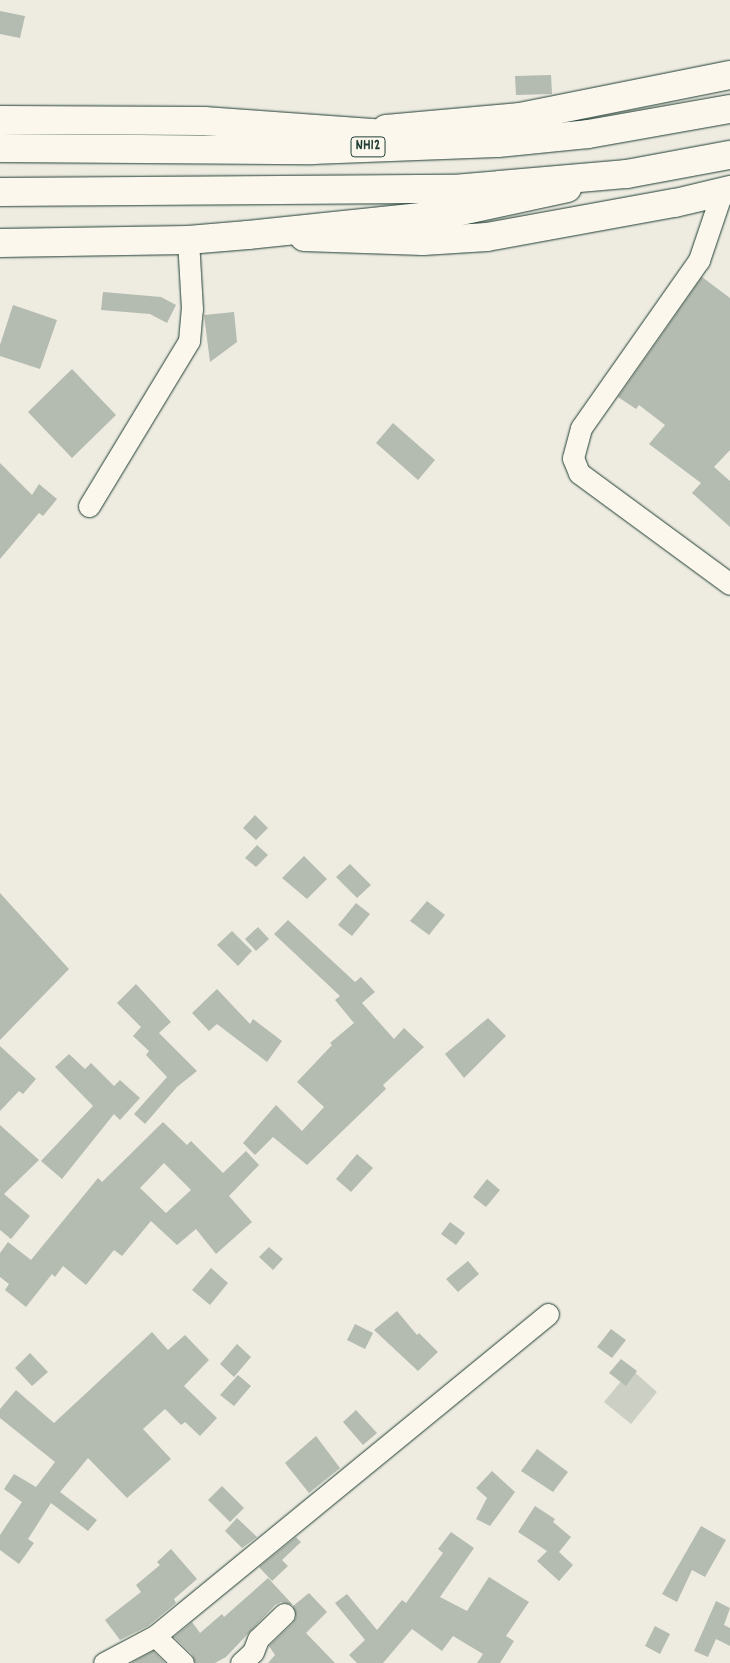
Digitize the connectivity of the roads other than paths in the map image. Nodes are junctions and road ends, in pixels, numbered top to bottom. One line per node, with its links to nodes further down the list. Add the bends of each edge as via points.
1 (730, 74): 4 (main road, via 520,117 399,128)
2 (730, 108): 5 (main road, NH12, via 588,134)
3 (0, 120): 4 (main road, via 204,121)
4 (319, 130): 5 (main road)
5 (498, 142): 6 (main road, NH12, via 312,150)
6 (2, 148)
7 (730, 155): 8 (main road)
8 (627, 174): 10 (main road, via 454,189); 11 (main road, via 447,214)
9 (726, 191): 11 (main road, via 487,237 423,241); 15 (street, via 699,260 581,428 572,458 580,473)
10 (4, 192)
11 (248, 235): 12 (main road)
12 (188, 240): 13 (main road); 14 (street, via 192,310 189,341)
13 (0, 243)
14 (89, 506)
15 (730, 584)
16 (548, 1314): 18 (street)
17 (284, 1614): 19 (street, via 258,1639)
18 (155, 1636): 20 (street); 21 (street)
19 (253, 1659)
20 (104, 1663)
21 (183, 1663)

